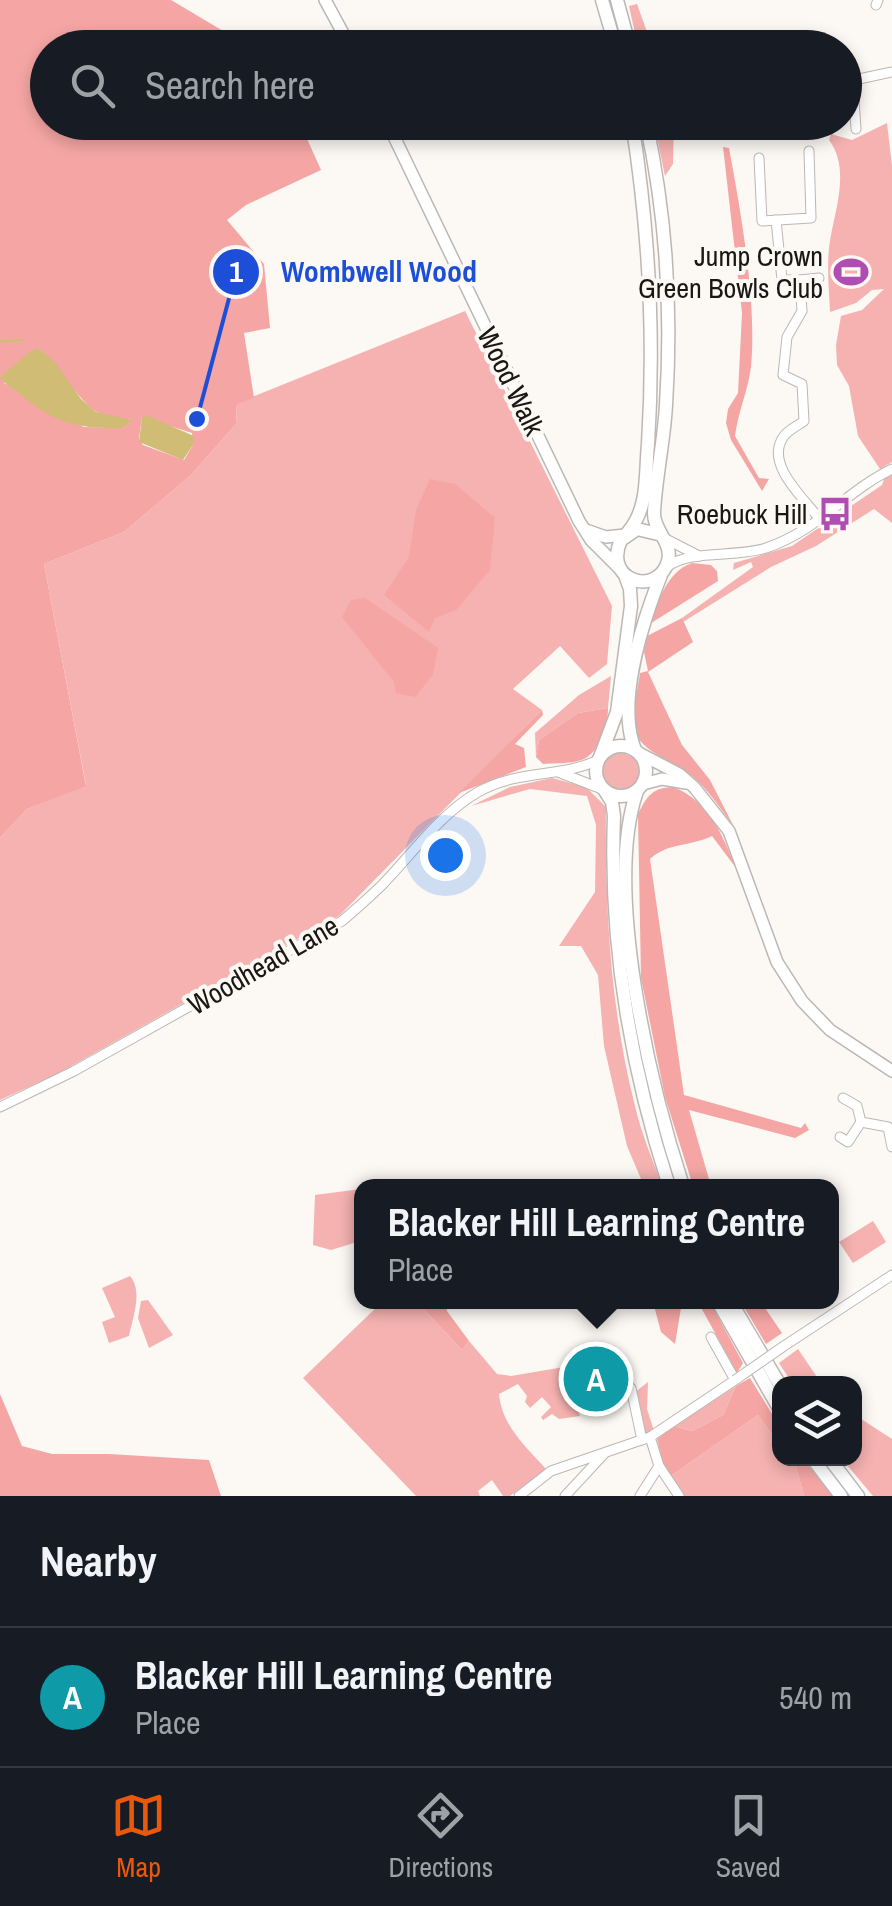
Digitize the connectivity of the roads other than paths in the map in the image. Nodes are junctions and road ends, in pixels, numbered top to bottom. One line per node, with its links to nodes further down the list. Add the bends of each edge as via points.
1 (324, 0): 4 (main road)
2 (602, 0): 5 (highway)
3 (617, 0): 6 (highway)
4 (341, 30)
5 (611, 30)
6 (625, 30)
7 (892, 72): 8 (street)
8 (862, 78)
9 (396, 140): 19 (main road, Wood Walk)
10 (634, 140): 21 (highway, via 651,279 651,392 642,506)
11 (649, 140): 20 (highway, via 668,343 654,510)
12 (808, 151): 14 (street, via 811,218)
13 (759, 158): 14 (street, via 762,221)
14 (776, 220): 16 (street, via 782,280)
15 (820, 278): 16 (street)
16 (800, 280): 18 (street, via 802,311 787,338 784,375 802,384 804,421 784,436 780,468)
17 (892, 469): 18 (street)
18 (821, 520): 22 (street, via 747,554)
19 (586, 530): 21 (main road); 24 (main road, Wood Walk)
20 (659, 534): 21 (highway, via 642,528); 22 (street); 23 (highway, via 669,553)
21 (626, 535): 24 (highway, via 616,553)
22 (702, 557): 23 (street, via 677,560)
23 (663, 572): 24 (highway, via 641,582); 25 (highway, via 639,634 628,720)
24 (623, 573): 26 (highway, via 631,606 620,693)
25 (637, 751): 26 (highway, via 612,747); 28 (highway, via 646,764); 29 (main road)
26 (599, 758): 27 (street, Woodhead Lane); 30 (highway, via 596,778)
27 (555, 771): 30 (street); 33 (street, Woodhead Lane, via 478,792 342,921)
28 (640, 787): 29 (main road, via 673,779); 30 (highway, via 622,797); 39 (highway, via 627,846 634,971 646,1049)
29 (694, 787): 31 (main road, via 729,832 777,962 802,1001 830,1030)
30 (604, 790): 38 (highway, via 614,816 624,1006)
31 (891, 1069)
32 (844, 1098): 34 (street, via 857,1106)
33 (0, 1107)
34 (862, 1122): 35 (street); 36 (street, via 848,1142)
35 (890, 1124): 37 (street)
36 (840, 1137)
37 (892, 1147)
38 (667, 1179)
39 (682, 1179)
40 (892, 1275): 45 (street, bridge)
41 (722, 1309): 47 (highway)
42 (735, 1309): 44 (highway)
43 (711, 1337): 45 (street)
44 (775, 1376)
45 (735, 1380): 48 (street)
46 (630, 1388): 48 (street)
47 (772, 1396)
48 (646, 1439): 49 (street); 50 (street)
49 (605, 1453): 53 (street, via 551,1471); 54 (street)
50 (659, 1466): 55 (street); 56 (street)
51 (818, 1466): 57 (highway)
52 (835, 1466): 58 (highway)
53 (519, 1496)
54 (565, 1496)
55 (640, 1496)
56 (679, 1496)
57 (841, 1496)
58 (858, 1496)

